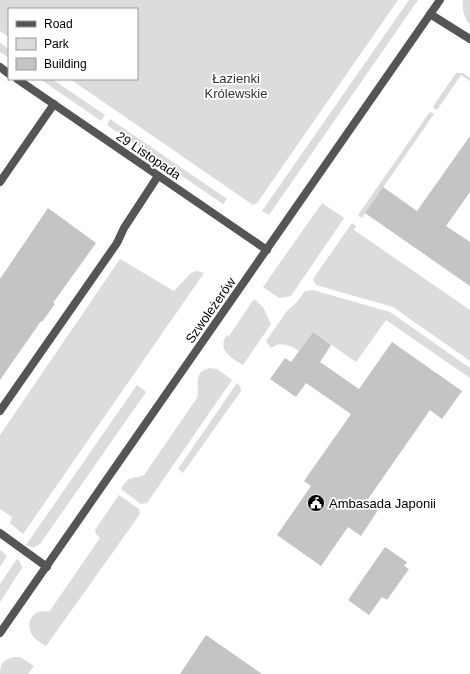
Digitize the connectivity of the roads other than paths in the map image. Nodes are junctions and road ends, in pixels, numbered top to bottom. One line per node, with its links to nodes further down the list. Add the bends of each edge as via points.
1 (440, 0): 2 (street, Szwoleżerów)
2 (430, 14): 3 (street); 10 (street, Szwoleżerów)
3 (470, 39)
4 (0, 67): 5 (street)
5 (8, 73)
6 (18, 80): 7 (street, 29 Listopada)
7 (54, 104): 8 (street, 29 Listopada); 9 (street)
8 (158, 176): 10 (street, 29 Listopada); 11 (street, via 117,243)
9 (0, 182)
10 (267, 250): 13 (street, Szwoleżerów)
11 (0, 411)
12 (0, 533): 13 (street)
13 (47, 567): 14 (street, Szwoleżerów)
14 (0, 633)

